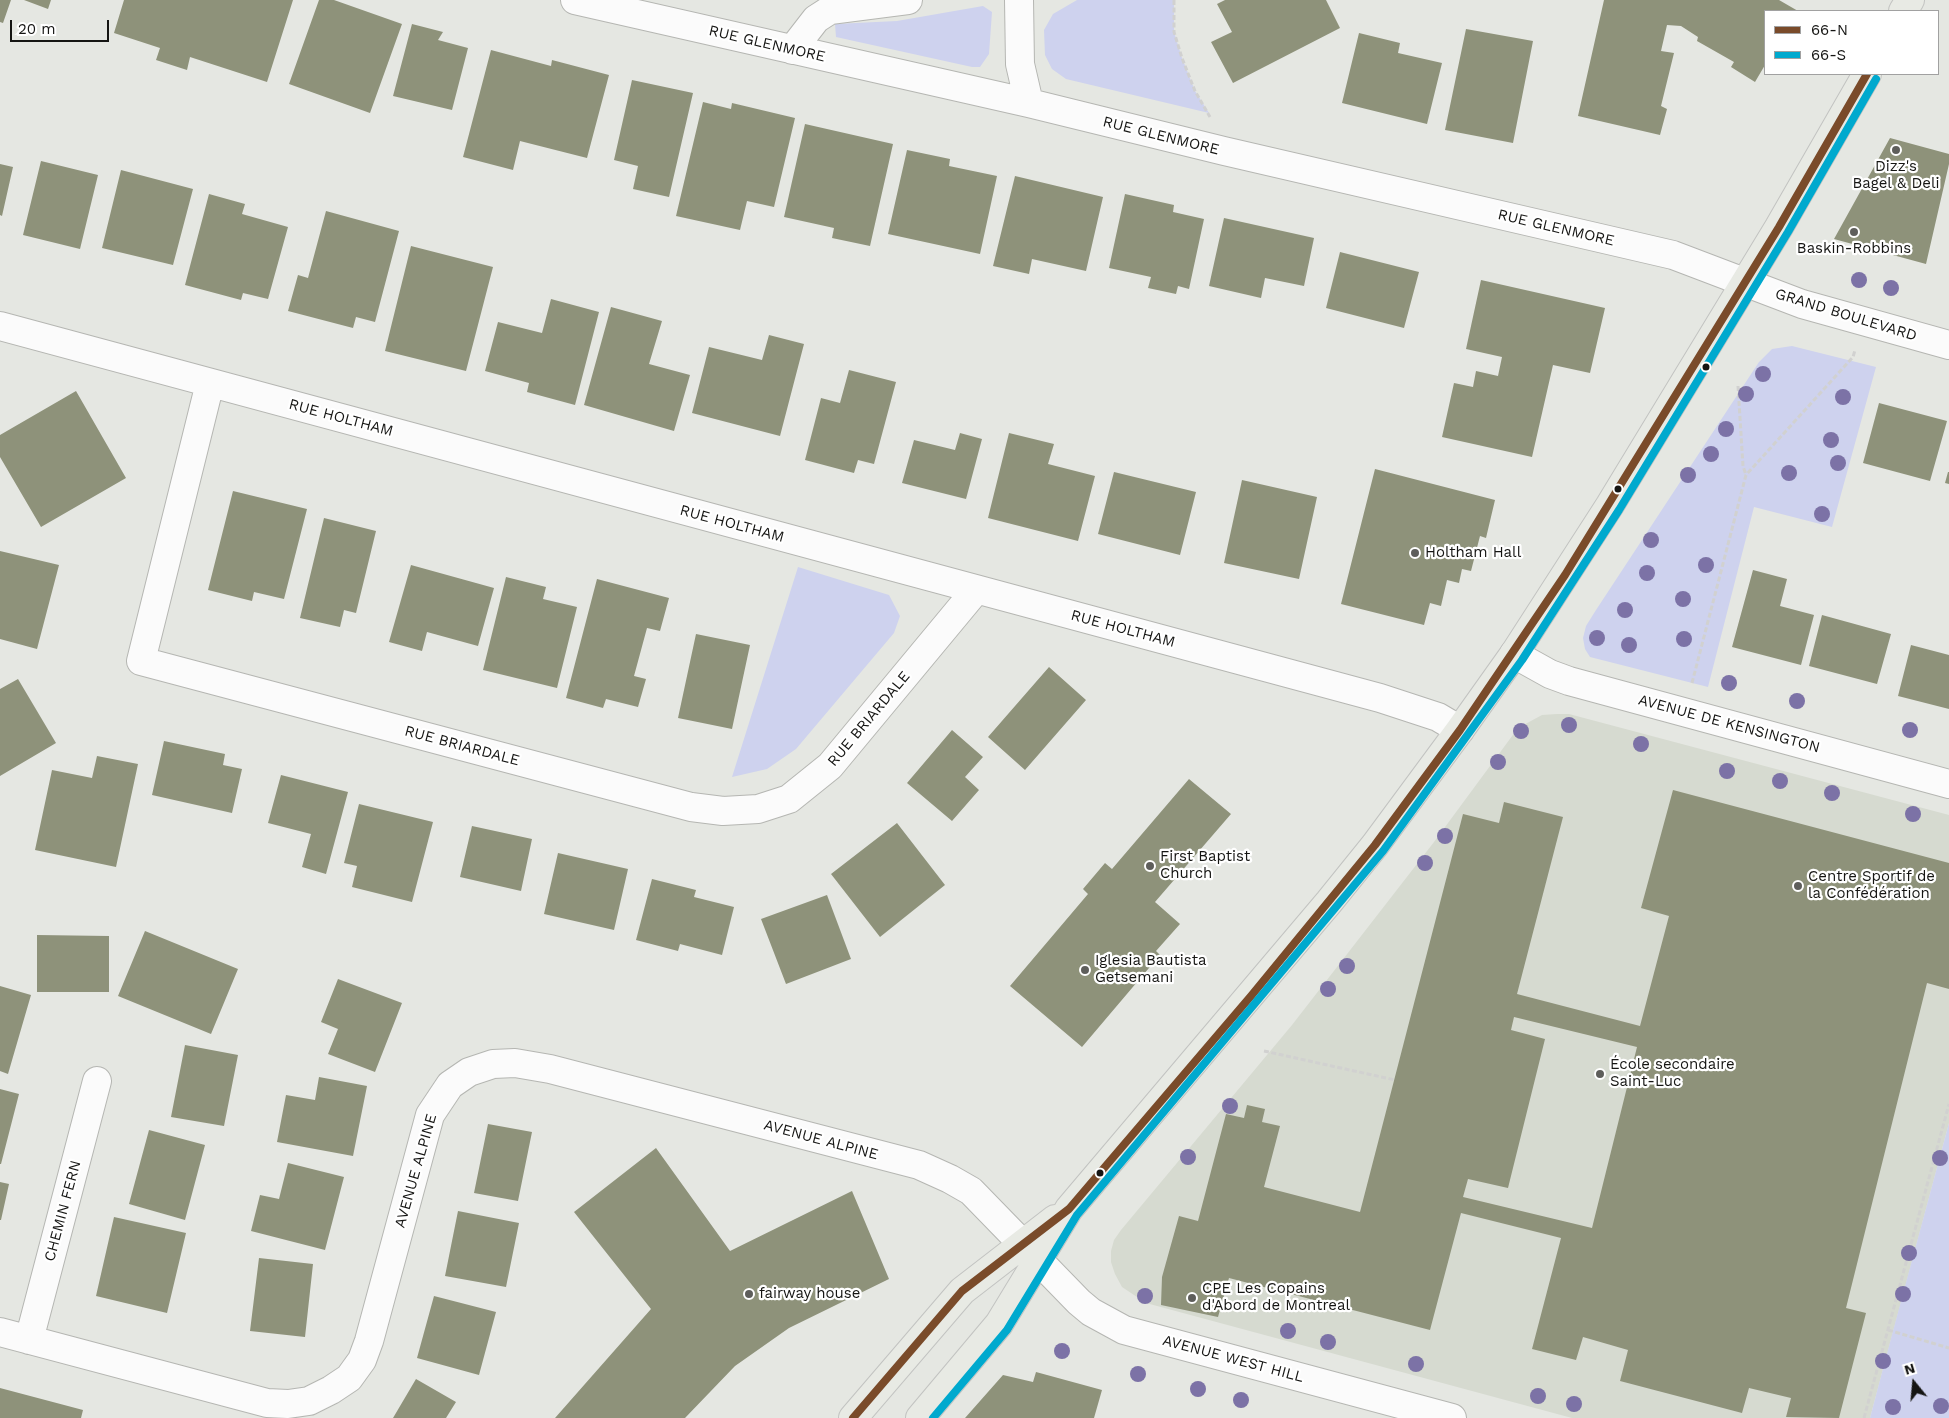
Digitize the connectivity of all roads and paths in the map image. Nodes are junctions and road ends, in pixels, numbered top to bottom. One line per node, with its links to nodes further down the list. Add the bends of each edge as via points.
1 (908, 0): 5 (street, via 830,10 816,19)
2 (1019, 0): 7 (street, via 1020,64)
3 (1174, 0): 8 (path, via 1174,32 1182,58)
4 (590, 2): 5 (street, RUE GLENMORE)
5 (792, 50): 7 (street, RUE GLENMORE)
6 (1866, 75): 9 (main road)
7 (1029, 103): 8 (street, RUE GLENMORE)
8 (1224, 151): 9 (street, RUE GLENMORE, via 1673,255)
9 (1744, 282): 11 (street, GRAND BOULEVARD, via 1802,304); 17 (main road, via 1610,505)
10 (0, 326): 13 (street, RUE HOLTHAM)
11 (1949, 345)
12 (1853, 356): 15 (path)
13 (210, 383): 16 (street, RUE HOLTHAM); 16 (street, RUE BRIARDALE, via 141,661 691,807 723,811 758,809 789,799 830,766)
14 (1738, 386): 15 (path)
15 (1746, 475): 18 (path)
16 (976, 590): 19 (street, RUE HOLTHAM, via 1386,700 1438,718)
17 (1514, 654): 19 (main road); 20 (street, AVENUE DE KENSINGTON, via 1569,681)
18 (1690, 688)
19 (1460, 730): 25 (main road, via 1329,902)
20 (1949, 784)
21 (1264, 1051): 22 (path)
22 (1394, 1080)
23 (97, 1082): 28 (street, CHEMIN FERN)
24 (1949, 1104): 26 (path)
25 (1031, 1251): 28 (street, AVENUE ALPINE, via 971,1191 919,1165 550,1069 515,1063 493,1064 468,1072 450,1085 430,1115 369,1341 362,1360 349,1378 331,1390 309,1402 267,1403); 30 (main road, via 962,1291); 31 (main road, via 999,1324); 32 (street, AVENUE WEST HILL, via 1091,1312 1124,1330)
26 (1888, 1330): 29 (path); 33 (path)
27 (0, 1332): 28 (street, AVENUE ALPINE)
28 (29, 1340)
29 (1949, 1348)
30 (854, 1418)
31 (920, 1418)
32 (1452, 1418)
33 (1864, 1418)

